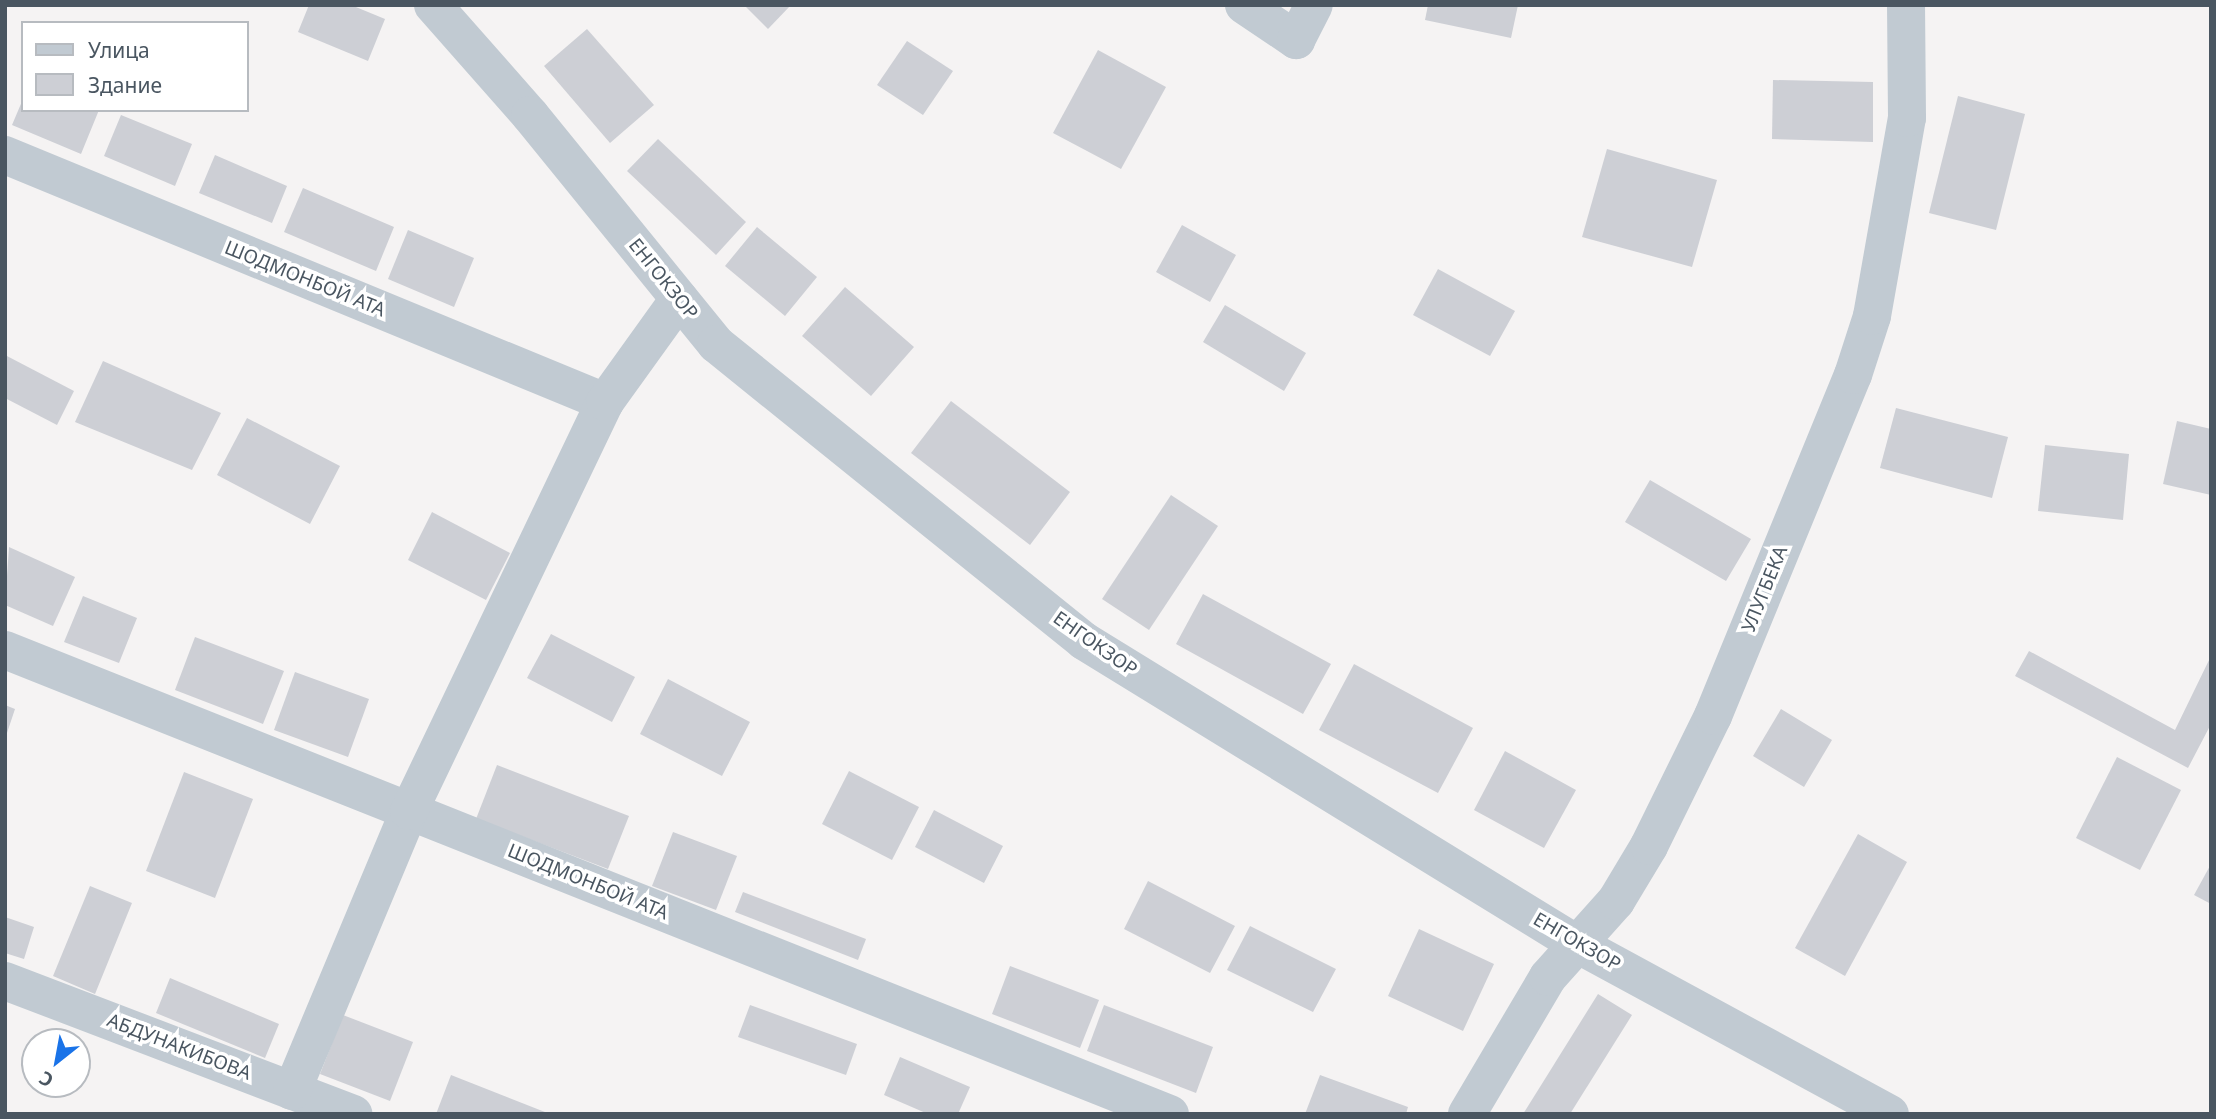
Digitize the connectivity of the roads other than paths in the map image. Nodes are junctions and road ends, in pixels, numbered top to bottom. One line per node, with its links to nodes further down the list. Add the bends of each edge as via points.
1 (433, 5): 6 (street, ЕНГОКЗОР, via 530,115)
2 (1244, 5): 3 (street, via 1296,40)
3 (1314, 5)
4 (1906, 5): 10 (street, УЛУГБЕКА, via 1905,132 1872,316 1853,375 1713,716 1649,846 1616,901)
5 (5, 155): 7 (street, ШОДМОНБОЙ АТА)
6 (679, 299): 7 (street); 10 (street, ЕНГОКЗОР, via 716,344 1084,641)
7 (605, 402): 9 (street)
8 (5, 650): 9 (street, ШОДМОНБОЙ АТА)
9 (409, 811): 12 (street); 14 (street, ШОДМОНБОЙ АТА)
10 (1577, 944): 15 (street, УЛУГБЕКА, via 1548,977); 16 (street, ЕНГОКЗОР)
11 (5, 981): 12 (street, АБДУНАКИБОВА)
12 (292, 1091): 13 (street, АБДУНАКИБОВА)
13 (353, 1114)
14 (1170, 1114)
15 (1467, 1114)
16 (1890, 1114)

